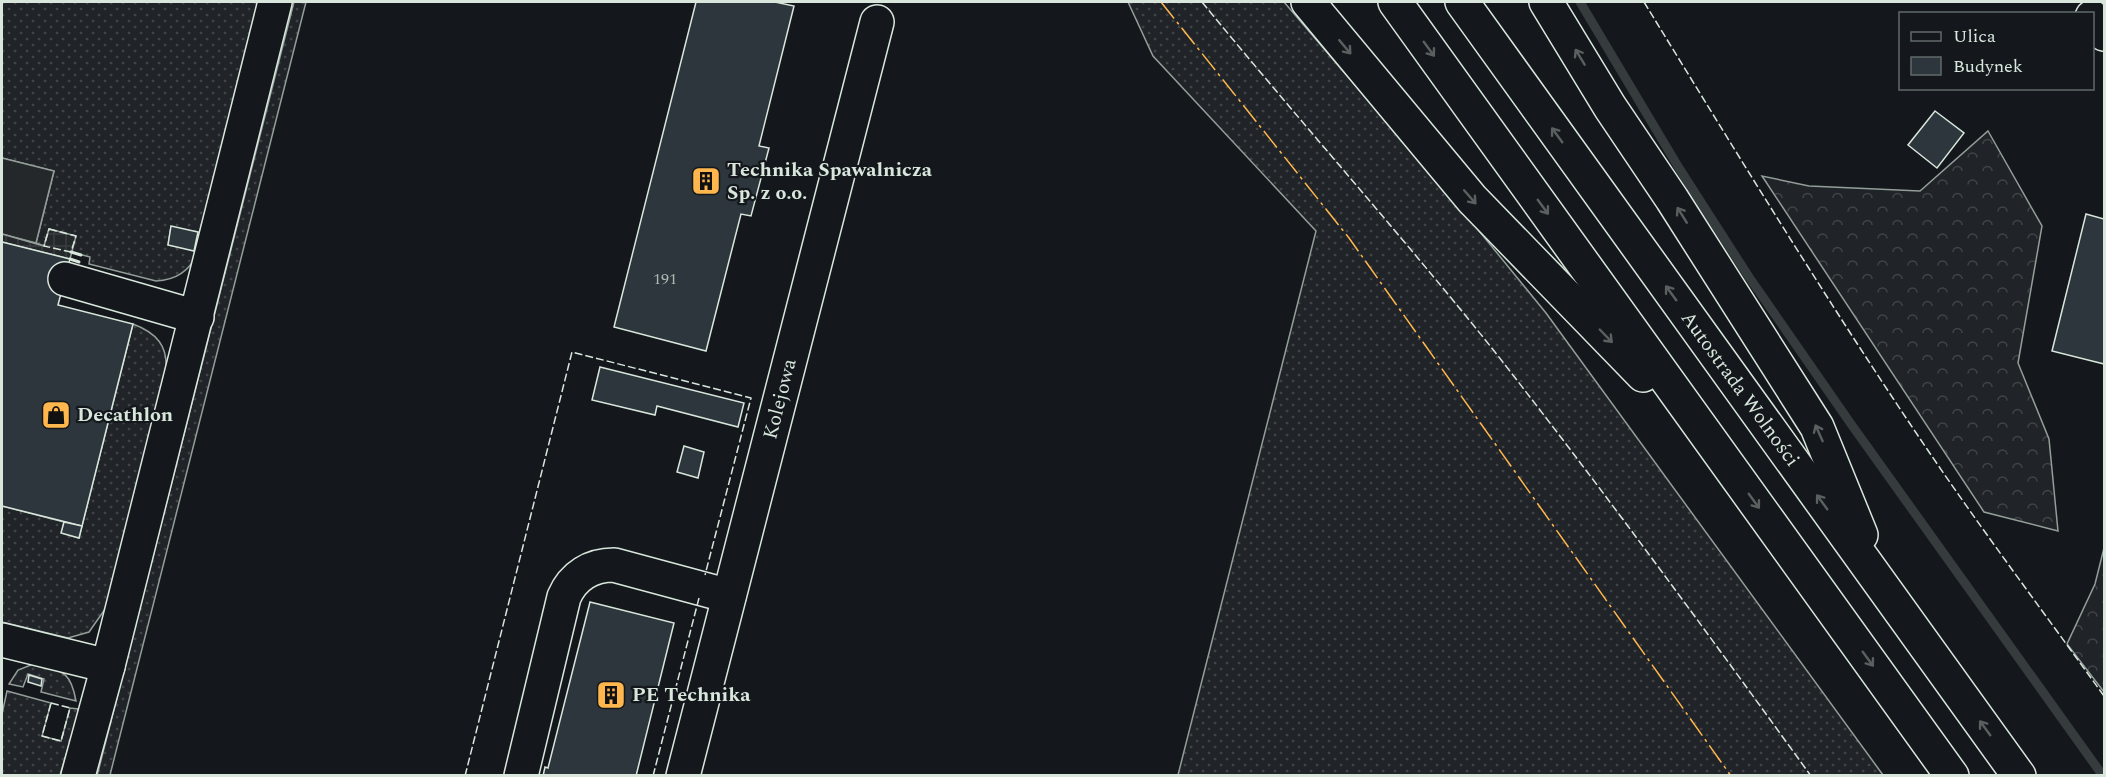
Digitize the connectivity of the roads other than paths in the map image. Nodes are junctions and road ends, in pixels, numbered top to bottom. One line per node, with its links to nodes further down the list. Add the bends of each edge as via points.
1 (275, 2): 10 (main road)
2 (1308, 2): 11 (main road, one-way to 11, via 1472,200)
3 (1395, 2): 11 (main road, one-way to 11)
4 (1462, 2): 12 (main road, Autostrada Wolności, one-way to 4)
5 (1546, 2): 12 (main road, one-way to 5, via 1817,427 1610,108)
6 (2094, 20): 8 (main road)
7 (877, 22): 13 (main road, Kolejowa)
8 (2104, 34)
9 (65, 279): 10 (main road)
10 (197, 317): 15 (main road)
11 (1720, 453): 19 (main road, one-way to 19)
12 (1881, 584): 20 (main road, Autostrada Wolności, one-way to 12)
13 (729, 596): 17 (main road, via 614,565 596,567 579,576 564,597); 18 (main road, Kolejowa)
14 (2, 640): 15 (main road)
15 (108, 666): 16 (main road)
16 (78, 776)
17 (521, 776)
18 (683, 776)
19 (1952, 776)
20 (2019, 776)

